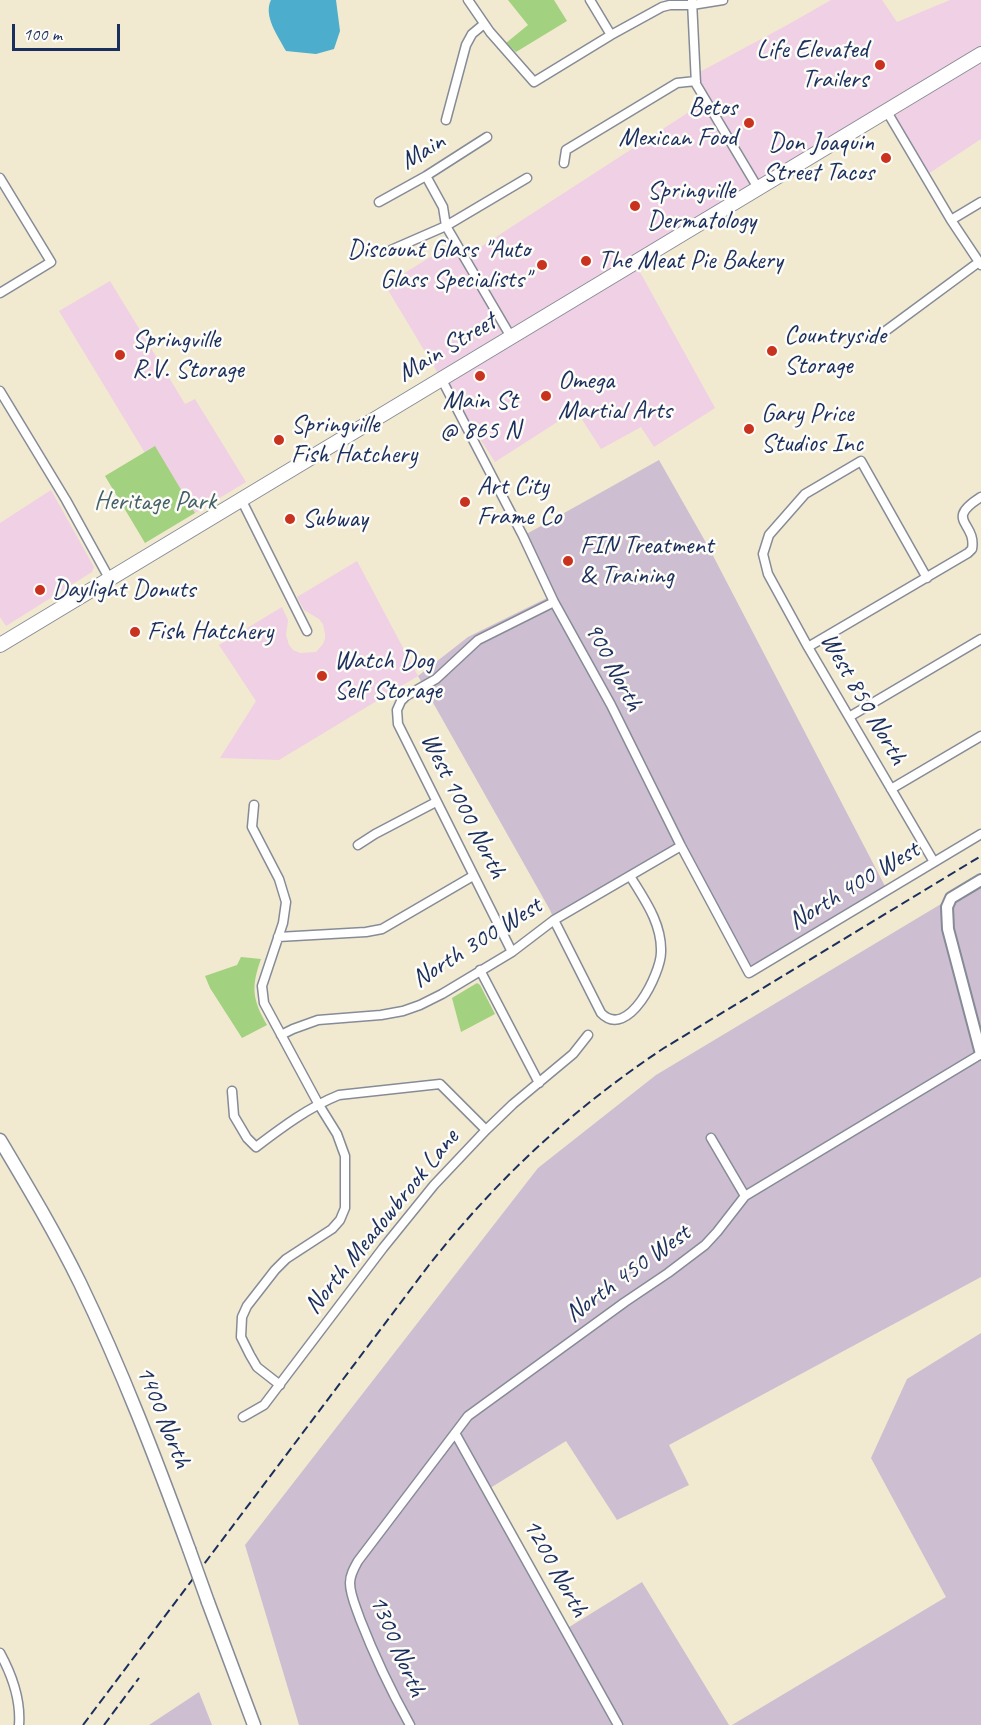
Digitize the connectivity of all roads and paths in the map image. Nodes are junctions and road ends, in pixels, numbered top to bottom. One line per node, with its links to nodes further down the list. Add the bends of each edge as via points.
1 (468, 0): 5 (street)
2 (590, 0): 6 (street)
3 (723, 0): 4 (street)
4 (692, 3): 6 (street, via 662,7); 8 (street)
5 (484, 24): 6 (street, via 534,82); 10 (street, via 466,45)
6 (611, 35)
7 (981, 54): 9 (main road, Main Street)
8 (696, 81): 12 (street, via 677,83 566,150); 16 (street)
9 (886, 110): 16 (main road, Main Street); 19 (street)
10 (446, 120)
11 (487, 137): 13 (street, Main)
12 (564, 163)
13 (426, 176): 17 (street, Main); 20 (street, via 443,207)
14 (0, 178): 23 (street, via 51,262)
15 (527, 178): 20 (street)
16 (758, 188): 25 (main road, Main Street)
17 (379, 202)
18 (981, 202): 19 (street)
19 (951, 220): 22 (street)
20 (446, 226): 21 (street); 25 (street)
21 (391, 250)
22 (980, 264): 24 (street)
23 (0, 293)
24 (880, 335)
25 (511, 337): 26 (main road, Main Street)
26 (442, 380): 29 (main road, Main Street); 32 (street, 900 North)
27 (0, 391): 30 (street)
28 (981, 497): 31 (street, via 970,504 962,518 973,539 972,549)
29 (242, 501): 30 (main road, Main Street); 33 (street)
30 (109, 578): 35 (main road, Main Street)
31 (927, 578): 36 (street); 36 (street, West 850 North, via 861,461 805,495 769,535 762,554 768,574)
32 (554, 602): 40 (street, West 1000 North, via 472,645 436,679 401,701 398,724); 44 (street, 900 North, via 611,705)
33 (307, 631)
34 (981, 639): 37 (street)
35 (0, 645)
36 (808, 647): 37 (street, West 850 North)
37 (849, 717): 39 (street, West 850 North)
38 (981, 736): 39 (street)
39 (891, 789): 45 (street, West 850 North)
40 (436, 802): 43 (street); 46 (street, West 1000 North)
41 (254, 804): 50 (street, via 252,827 279,879 285,903)
42 (981, 834): 45 (street, North 400 West)
43 (358, 845)
44 (681, 846): 47 (street, North 300 West); 53 (street, 900 North)
45 (934, 862): 53 (street, North 400 West)
46 (474, 876): 50 (street, via 382,928); 51 (street, West 1000 North)
47 (630, 876): 49 (street, North 300 West); 49 (street, via 654,918 661,951 659,967 640,1004 623,1017 609,1018 601,1013)
48 (981, 880): 56 (street, via 951,898 947,907 948,929)
49 (554, 920): 51 (street, North 300 West)
50 (278, 938): 54 (street, via 262,986 264,1003)
51 (512, 952): 52 (street, North 300 West)
52 (480, 970): 54 (street, North 300 West, via 442,994 403,1011 318,1020); 57 (street)
53 (749, 973)
54 (281, 1035): 59 (street)
55 (588, 1035): 57 (street, North Meadowbrook Lane)
56 (981, 1054): 63 (street, North 450 West)
57 (540, 1083): 60 (street, North Meadowbrook Lane)
58 (232, 1091): 59 (street, via 234,1116 256,1147)
59 (319, 1105): 60 (street, via 339,1095 440,1084); 64 (street, via 345,1156 344,1214 332,1228 274,1270 247,1306 240,1328 257,1367)
60 (486, 1130): 64 (street, North Meadowbrook Lane, via 423,1197)
61 (711, 1138): 63 (street)
62 (0, 1140): 71 (main road, 1400 North, bridge, via 36,1200 105,1335 145,1431)
63 (745, 1196): 66 (street, North 450 West, via 705,1245 468,1416)
64 (280, 1384): 65 (street, North Meadowbrook Lane, via 264,1405)
65 (243, 1417)
66 (455, 1433): 67 (street, North 450 West, via 358,1561); 69 (street, 1200 North)
67 (350, 1582): 72 (street, 1300 North, via 371,1647)
68 (0, 1653): 70 (street, via 13,1679)
69 (617, 1724)
70 (20, 1725)
71 (254, 1725)
72 (410, 1725)

